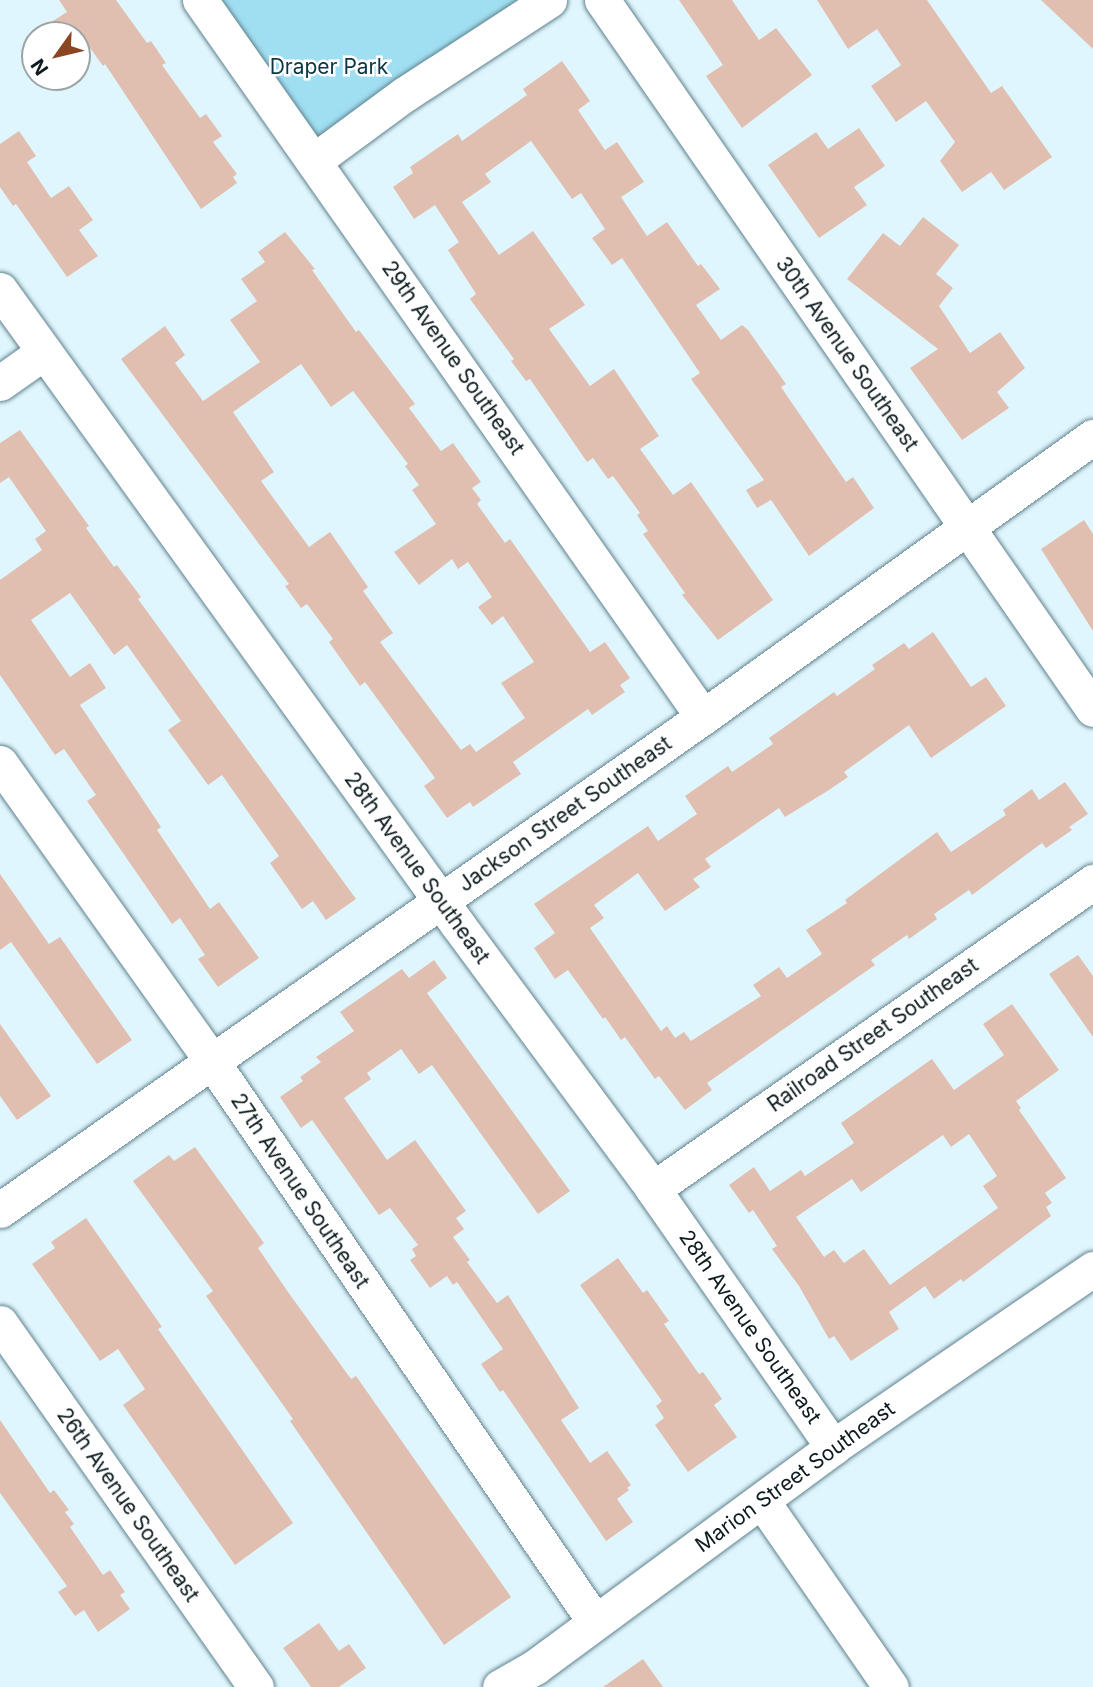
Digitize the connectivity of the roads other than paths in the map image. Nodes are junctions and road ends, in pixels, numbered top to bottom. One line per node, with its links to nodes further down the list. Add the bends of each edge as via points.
1 (200, 0): 4 (street, 29th Avenue Southeast)
2 (549, 0): 4 (street, via 405,94)
3 (601, 0): 9 (street, 30th Avenue Southeast)
4 (315, 160): 11 (street, 29th Avenue Southeast)
5 (0, 290): 6 (street, 28th Avenue Southeast)
6 (44, 352): 7 (street); 14 (street, 28th Avenue Southeast)
7 (0, 383)
8 (1093, 438): 9 (street, Jackson Street Southeast)
9 (968, 529): 10 (street, 30th Avenue Southeast); 11 (street, Jackson Street Southeast)
10 (1093, 709)
11 (703, 717): 14 (street, Jackson Street Southeast)
12 (0, 763): 15 (street, 27th Avenue Southeast)
13 (1093, 882): 16 (street, Railroad Street Southeast)
14 (441, 901): 15 (street, Jackson Street Southeast); 16 (street, 28th Avenue Southeast)
15 (213, 1063): 17 (street, Jackson Street Southeast); 22 (street, 27th Avenue Southeast)
16 (653, 1189): 20 (street, 28th Avenue Southeast)
17 (0, 1210)
18 (1093, 1269): 20 (street, Marion Street Southeast)
19 (0, 1323): 23 (street, 26th Avenue Southeast)
20 (834, 1447): 21 (street, Marion Street Southeast)
21 (762, 1501): 22 (street, Marion Street Southeast); 25 (street)
22 (595, 1622): 24 (street, Marion Street Southeast)
23 (256, 1687)
24 (500, 1687)
25 (891, 1687)

